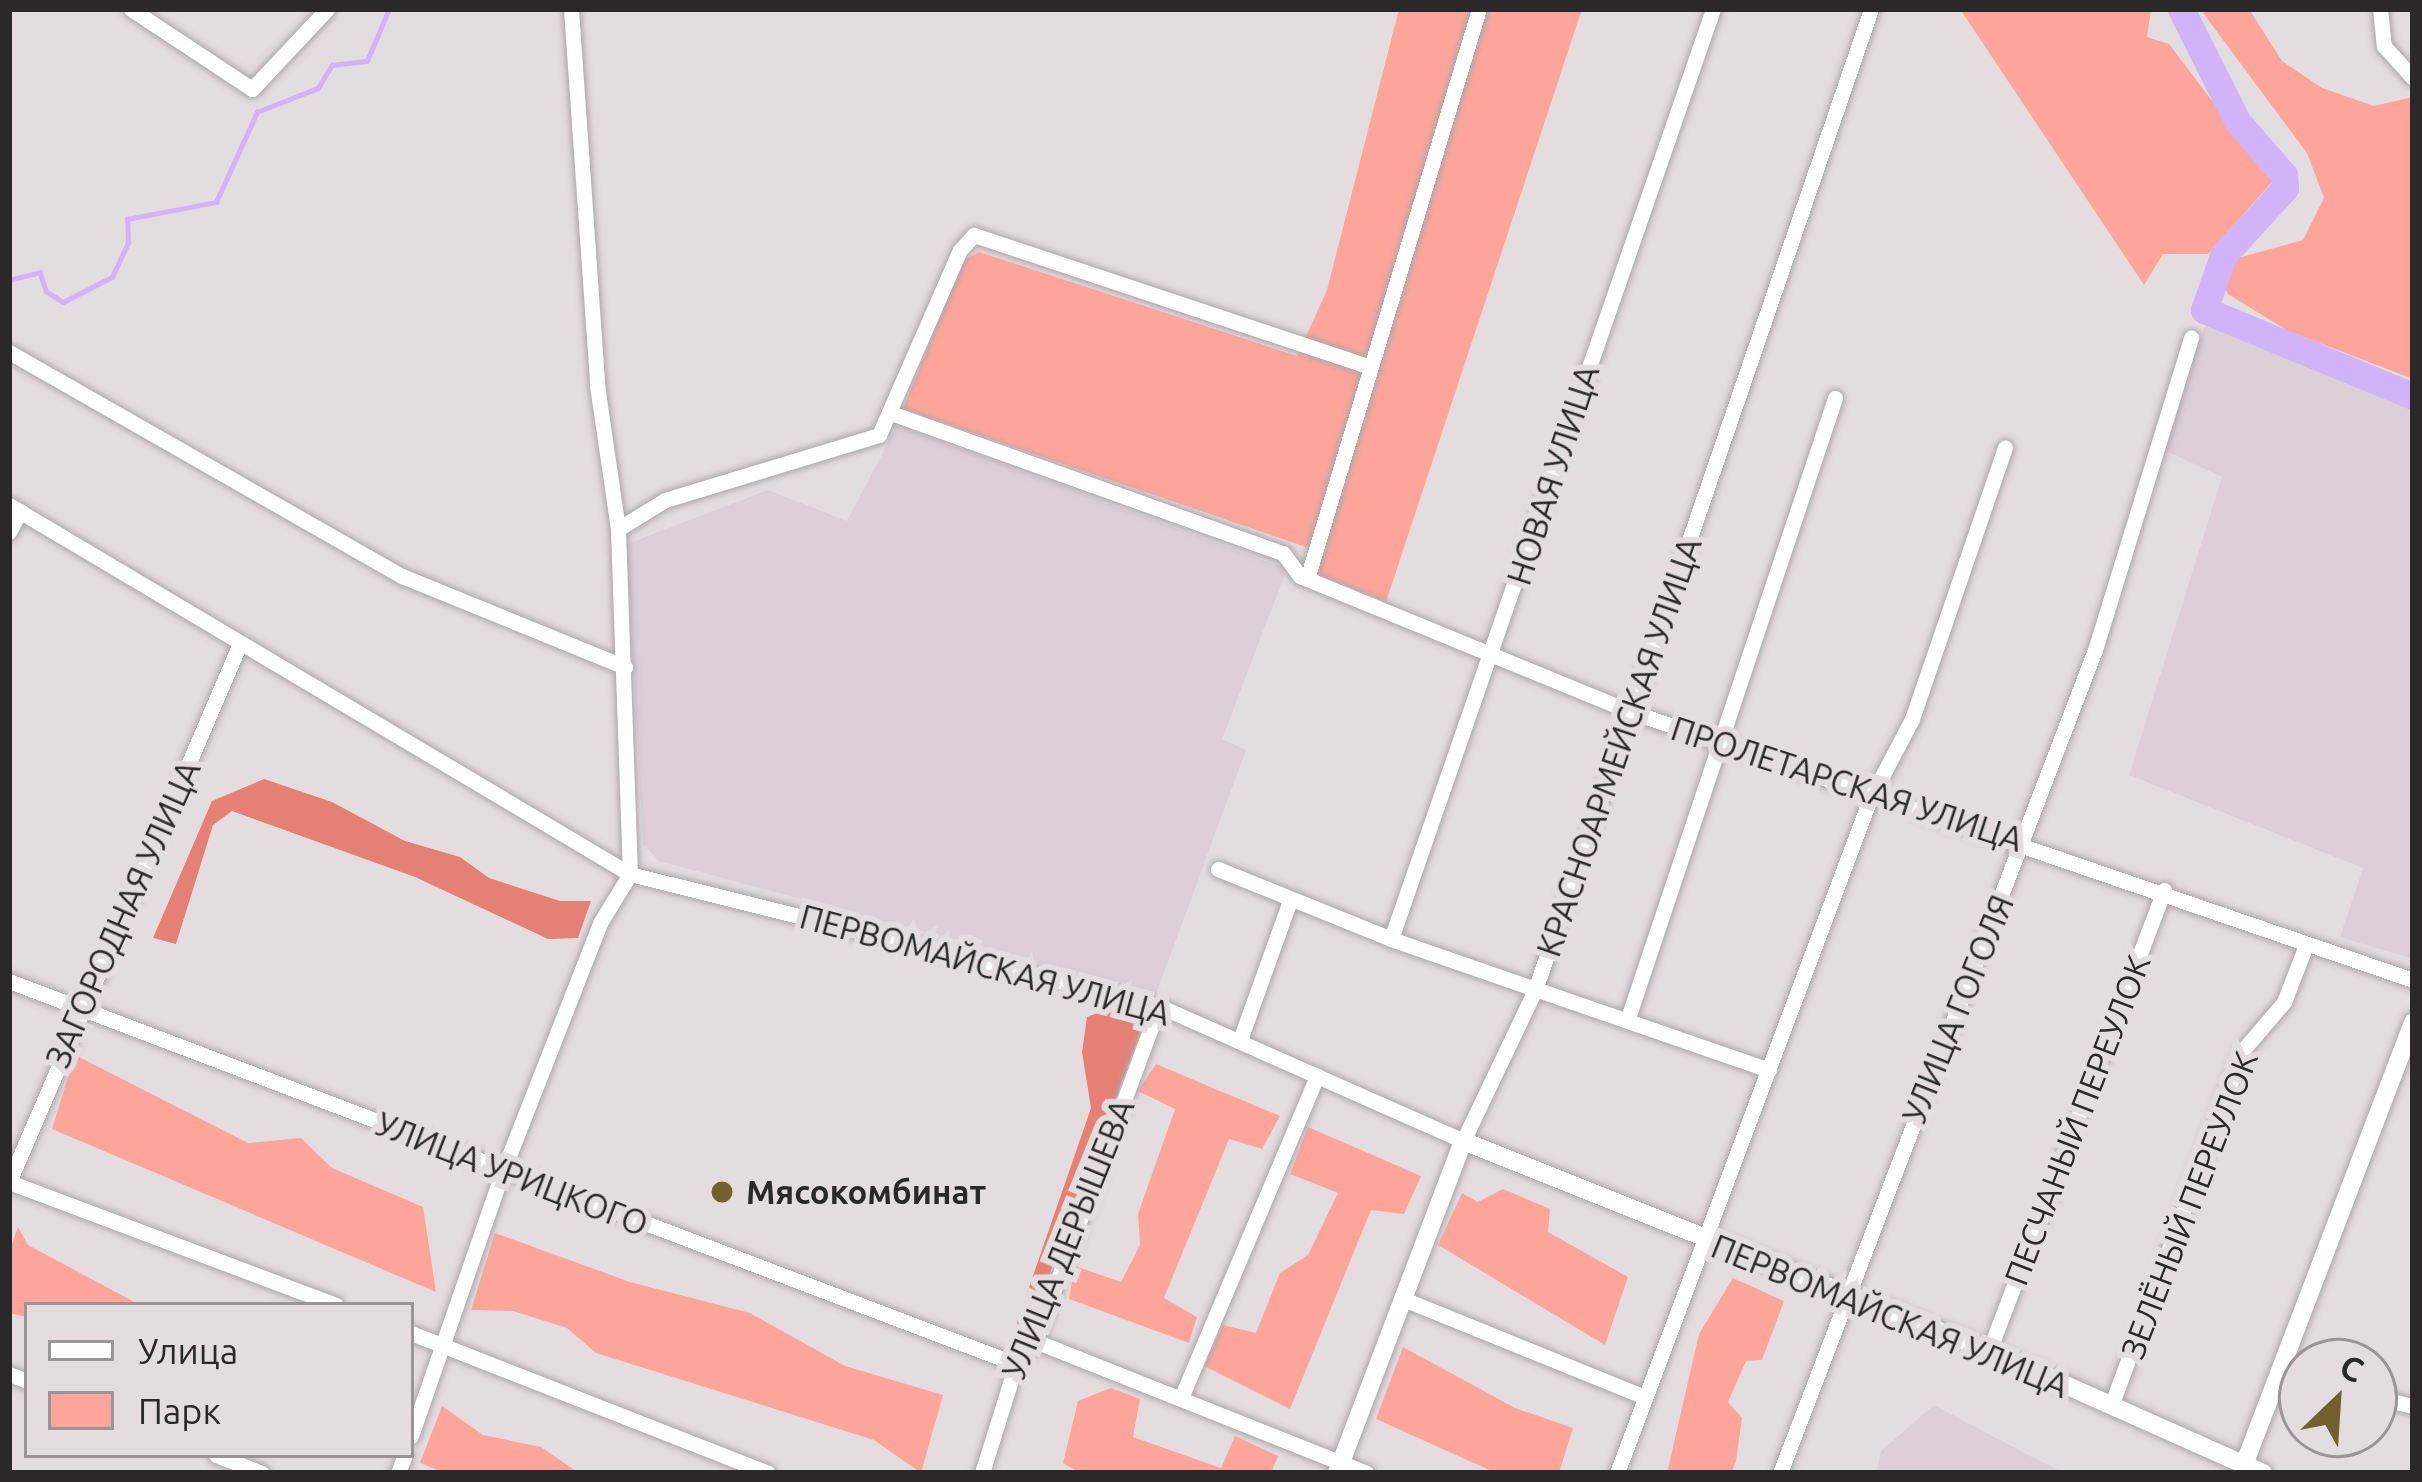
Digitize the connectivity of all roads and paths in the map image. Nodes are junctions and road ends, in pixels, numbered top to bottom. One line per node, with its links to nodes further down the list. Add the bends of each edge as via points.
1 (131, 9): 2 (street, via 252,89)
2 (327, 9)
3 (571, 9): 16 (street, via 597,385)
4 (1479, 9): 11 (street)
5 (1713, 9): 20 (street, НОВАЯ УЛИЦА)
6 (1871, 9): 22 (street, КРАСНОАРМЕЙСКАЯ УЛИЦА)
7 (2380, 9): 8 (street, via 2384,46)
8 (2413, 78)
9 (2191, 337): 25 (street, УЛИЦА ГОГОЛЯ, via 2095,650)
10 (9, 352): 21 (street, via 402,576)
11 (1371, 367): 13 (street, via 974,236 960,250); 18 (street)
12 (1835, 398): 23 (street)
13 (891, 413): 16 (street, via 879,435 855,447 665,500); 18 (street, ПРОЛЕТАРСКАЯ УЛИЦА, via 1283,553)
14 (2005, 448): 24 (street, via 1912,719)
15 (15, 508): 17 (street); 19 (street, ПЕРВОМАЙСКАЯ УЛИЦА)
16 (618, 530): 21 (street)
17 (9, 532)
18 (1307, 579): 20 (street, ПРОЛЕТАРСКАЯ УЛИЦА)
19 (239, 646): 27 (street, ПЕРВОМАЙСКАЯ УЛИЦА); 35 (street, ЗАГОРОДНАЯ УЛИЦА, via 102,977)
20 (1495, 657): 22 (street, ПРОЛЕТАРСКАЯ УЛИЦА); 30 (street, НОВАЯ УЛИЦА)
21 (625, 667): 27 (street)
22 (1629, 711): 23 (street, ПРОЛЕТАРСКАЯ УЛИЦА); 34 (street, КРАСНОАРМЕЙСКАЯ УЛИЦА)
23 (1718, 744): 24 (street, ПРОЛЕТАРСКАЯ УЛИЦА); 37 (street)
24 (1870, 799): 25 (street, ПРОЛЕТАРСКАЯ УЛИЦА); 40 (street)
25 (2024, 842): 28 (street, ПРОЛЕТАРСКАЯ УЛИЦА); 46 (street, УЛИЦА ГОГОЛЯ)
26 (1218, 869): 29 (street)
27 (630, 874): 36 (street, ПЕРВОМАЙСКАЯ УЛИЦА); 43 (street, via 599,922)
28 (2164, 890): 31 (street, ПРОЛЕТАРСКАЯ УЛИЦА); 53 (street, ПЕСЧАНЫЙ ПЕРЕУЛОК)
29 (1289, 900): 30 (street); 39 (street)
30 (1390, 939): 34 (street)
31 (2306, 945): 32 (street, ПРОЛЕТАРСКАЯ УЛИЦА); 58 (street, ЗЕЛЁНЫЙ ПЕРЕУЛОК, via 2284,1002 2243,1050)
32 (2413, 980)
33 (9, 981): 35 (street, УЛИЦА УРИЦКОГО)
34 (1535, 990): 37 (street); 42 (street, КРАСНОАРМЕЙСКАЯ УЛИЦА)
35 (80, 1004): 43 (street, УЛИЦА УРИЦКОГО); 44 (street, ЗАГОРОДНАЯ УЛИЦА)
36 (1159, 1006): 39 (street, ПЕРВОМАЙСКАЯ УЛИЦА); 51 (street, УЛИЦА ДЕРЫШЕВА)
37 (1627, 1021): 40 (street)
38 (2413, 1022): 50 (main road)
39 (1240, 1040): 41 (street, ПЕРВОМАЙСКАЯ УЛИЦА)
40 (1769, 1070): 45 (street)
41 (1317, 1076): 42 (street, ПЕРВОМАЙСКАЯ УЛИЦА); 57 (street)
42 (1463, 1141): 45 (main road, ПЕРВОМАЙСКАЯ УЛИЦА); 47 (main road, КРАСНОАРМЕЙСКАЯ УЛИЦА)
43 (503, 1171): 52 (street); 54 (street, УЛИЦА УРИЦКОГО)
44 (9, 1182): 48 (street)
45 (1700, 1240): 46 (main road, ПЕРВОМАЙСКАЯ УЛИЦА); 56 (street)
46 (1844, 1296): 53 (main road, ПЕРВОМАЙСКАЯ УЛИЦА); 68 (street, УЛИЦА ГОГОЛЯ)
47 (1401, 1298): 56 (street); 61 (main road, КРАСНОАРМЕЙСКАЯ УЛИЦА)
48 (328, 1302)
49 (414, 1334): 52 (street)
50 (2302, 1338)
51 (1035, 1341): 54 (street, УЛИЦА ДЕРЫШЕВА); 57 (street)
52 (442, 1345): 59 (street); 64 (street)
53 (1989, 1351): 58 (main road, ПЕРВОМАЙСКАЯ УЛИЦА)
54 (1016, 1364): 65 (street, УЛИЦА ДЕРЫШЕВА)
55 (2278, 1394): 62 (main road)
56 (1642, 1396): 67 (street)
57 (1181, 1398): 61 (street)
58 (2111, 1406): 62 (main road, ПЕРВОМАЙСКАЯ УЛИЦА)
59 (414, 1427)
60 (224, 1458): 63 (street)
61 (1339, 1468): 66 (street)
62 (2242, 1469): 69 (main road, ПЕРВОМАЙСКАЯ УЛИЦА)
63 (262, 1473)
64 (768, 1473)
65 (982, 1473)
66 (1366, 1473)
67 (1617, 1473)
68 (1780, 1473)
69 (2264, 1473)

